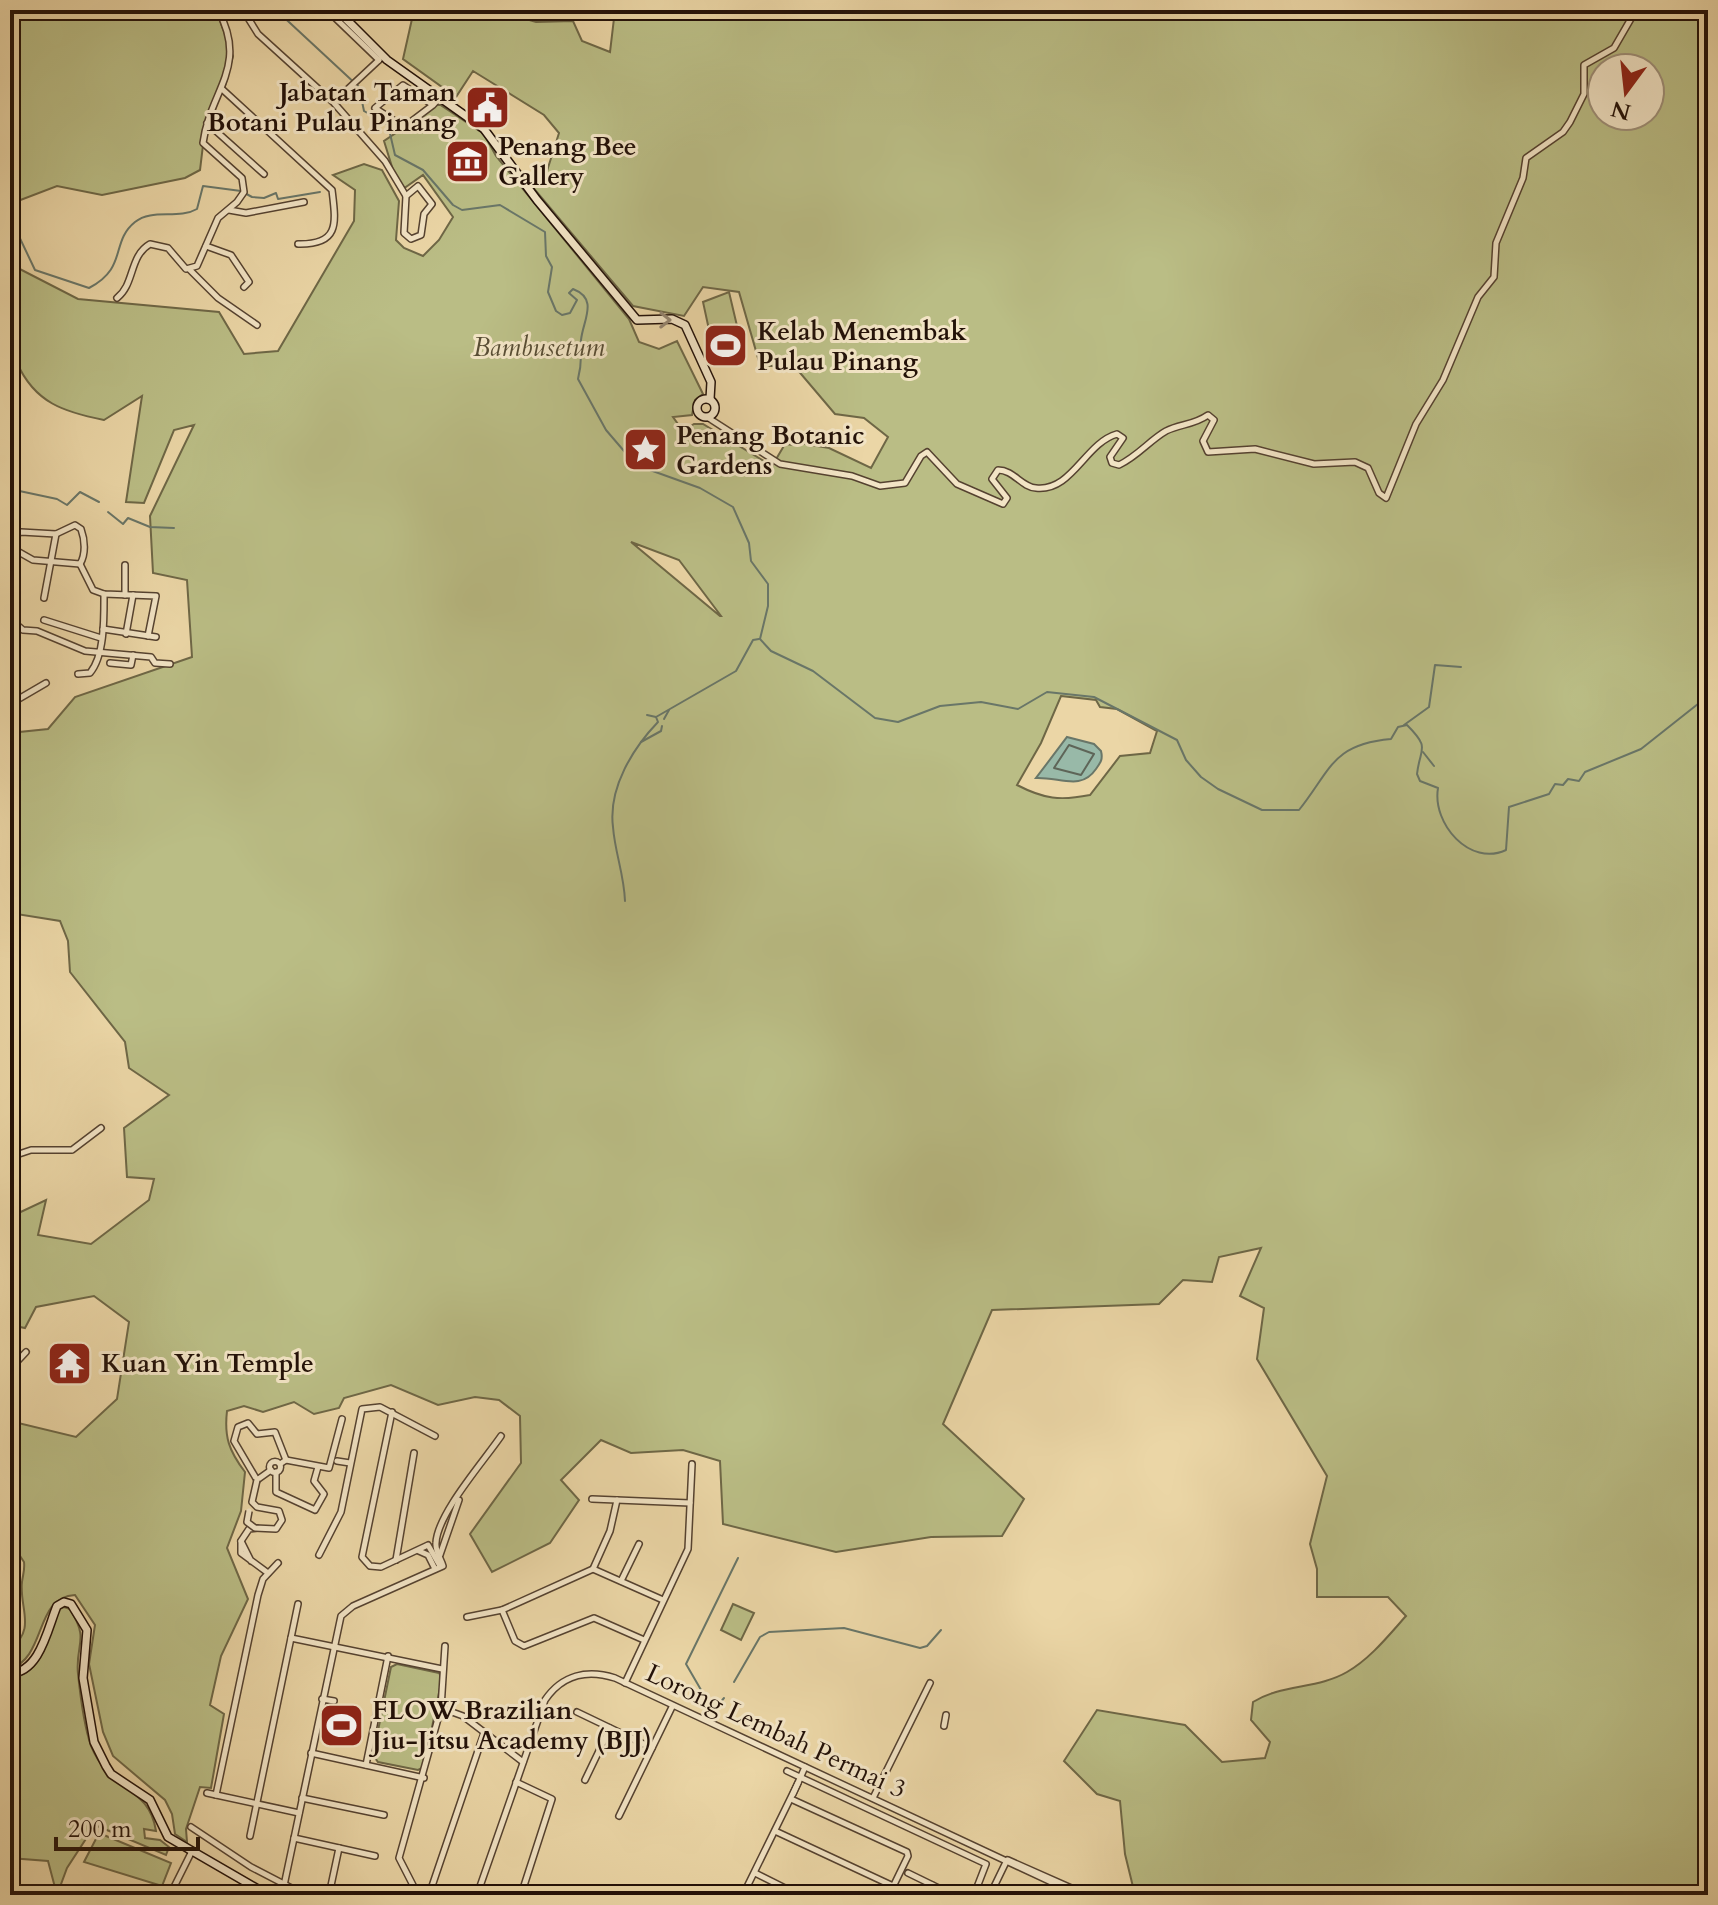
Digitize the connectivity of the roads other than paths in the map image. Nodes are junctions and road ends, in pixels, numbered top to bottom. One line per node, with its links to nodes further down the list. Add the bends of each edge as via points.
1 (218, 10): 7 (street, via 231,42)
2 (243, 10): 9 (street, via 258,34)
3 (327, 10): 6 (street)
4 (337, 10): 6 (street)
5 (1636, 10): 25 (street, via 1614,48 1584,65 1584,94 1563,132 1526,158 1496,243 1494,277 1478,297 1386,498 1368,468 1355,462 1314,464 1255,449 1212,454 1204,445 1214,420 1208,415 1169,429 1119,465 1110,457 1123,438 1108,437 1086,453 1069,476 1041,489 998,470 992,479 1007,498 1003,504 957,484 927,452 905,483 880,486 780,464)
6 (381, 58): 8 (street); 9 (street)
7 (222, 89): 11 (street); 16 (street, via 332,190 336,224 329,236 316,244)
8 (439, 98): 10 (street); 24 (street, one-way to 24, via 494,140 637,320 679,321 711,382)
9 (334, 103): 13 (street, via 385,161)
10 (433, 105): 10 (street, via 403,85 375,108 405,127)
11 (206, 123): 12 (street); 15 (street, via 203,143 242,178 243,194)
12 (264, 174)
13 (406, 196): 13 (street, via 404,233 414,239 421,235 432,202 418,186)
14 (304, 202): 15 (street, via 246,213)
15 (228, 209): 17 (street)
16 (298, 244)
17 (206, 246): 18 (street); 21 (street, via 231,255 249,282)
18 (197, 266): 19 (street); 20 (street)
19 (189, 269): 20 (street); 22 (street, via 168,248 150,244 138,254)
20 (198, 275): 23 (street, via 218,298)
21 (244, 287)
22 (117, 298)
23 (257, 325)
24 (710, 399): 25 (street, via 715,409); 25 (street, via 701,400 696,408)
25 (707, 417)
26 (56, 534): 27 (street, via 21,532); 29 (street); 30 (street, via 72,525 81,529 85,556)
27 (10, 538)
28 (10, 547): 29 (street)
29 (49, 563): 30 (street); 35 (street)
30 (80, 564): 32 (street, via 88,587)
31 (125, 565): 33 (street)
32 (104, 594): 33 (street); 38 (street)
33 (125, 595): 34 (street)
34 (133, 595): 39 (street); 40 (street, via 156,598)
35 (44, 598)
36 (10, 619): 43 (street, via 23,630)
37 (44, 620): 42 (street)
38 (103, 629): 39 (street); 42 (street)
39 (126, 634): 40 (street)
40 (148, 636): 41 (street)
41 (156, 637)
42 (101, 638): 43 (street)
43 (98, 651): 44 (street); 47 (street, via 93,671)
44 (133, 655): 45 (street, via 131,665); 46 (street)
45 (110, 663)
46 (170, 664)
47 (78, 674)
48 (46, 683): 49 (street)
49 (10, 704)
50 (101, 1128): 51 (street, via 72,1150 31,1150)
51 (10, 1157)
52 (26, 1352): 53 (street)
53 (10, 1369)
54 (392, 1412): 56 (street); 61 (street, via 372,1405 362,1409); 71 (street, via 362,1552 370,1566)
55 (342, 1419): 63 (street, via 331,1466)
56 (435, 1436)
57 (501, 1436): 73 (street, via 460,1495)
58 (414, 1453): 71 (street)
59 (337, 1461): 61 (street)
60 (283, 1462): 63 (street); 64 (street); 65 (street, via 275,1432 257,1434 248,1423 238,1427 234,1441)
61 (350, 1463): 70 (street, via 341,1512)
62 (692, 1464): 68 (street)
63 (318, 1467): 64 (street, via 314,1481 324,1494 315,1510 276,1492)
64 (273, 1471): 65 (street)
65 (257, 1480): 75 (street, bridge, via 252,1502 257,1507 279,1511 282,1520 276,1529 255,1528 247,1522 249,1511 257,1505 279,1510 282,1522 277,1529 249,1529 239,1549)
66 (592, 1499): 67 (street)
67 (617, 1500): 68 (street); 74 (street)
68 (690, 1503): 77 (street, via 688,1549)
69 (639, 1544): 76 (street)
70 (319, 1555)
71 (395, 1561): 73 (street, via 418,1551)
72 (278, 1563): 75 (street)
73 (438, 1568): 84 (street, via 346,1611)
74 (593, 1569): 76 (street); 79 (street)
75 (268, 1573): 110 (street, via 258,1595)
76 (621, 1581): 77 (street)
77 (663, 1600): 82 (street)
78 (298, 1604): 81 (street)
79 (502, 1610): 80 (street); 82 (street, via 515,1641 527,1646 594,1618)
80 (467, 1617)
81 (291, 1638): 84 (street); 114 (street)
82 (644, 1640): 88 (street)
83 (445, 1646): 86 (street)
84 (332, 1647): 85 (street); 90 (street)
85 (388, 1656): 86 (street); 102 (street)
86 (442, 1669): 93 (street, via 446,1679)
87 (10, 1673): 123 (street, via 22,1670 43,1644 57,1606 71,1604 87,1630 83,1678 100,1757 111,1774 145,1794 163,1830)
88 (625, 1683): 92 (street, Lorong Lembah Permai 3); 101 (street, Lorong Lembah Permai 3, via 585,1673 557,1685 545,1700)
89 (930, 1683): 113 (street)
90 (322, 1699): 91 (street); 100 (street)
91 (334, 1701)
92 (672, 1707): 99 (street); 103 (street, Lorong Lembah Permai 3)
93 (441, 1708): 98 (street, via 463,1716); 105 (street)
94 (577, 1712): 97 (street)
95 (946, 1715): 96 (street)
96 (944, 1726)
97 (610, 1728): 99 (street); 106 (street)
98 (484, 1733): 101 (street); 139 (street)
99 (652, 1748): 117 (street)
100 (311, 1753): 102 (street); 112 (street)
101 (523, 1762): 108 (street, Lorong Lembah Permai 3)
102 (366, 1765): 105 (street)
103 (805, 1767): 107 (street); 113 (street, Lorong Lembah Permai 3)
104 (787, 1771): 107 (street)
105 (424, 1778): 138 (street, via 399,1858)
106 (585, 1780)
107 (799, 1780): 111 (street); 147 (street, via 987,1866)
108 (516, 1782): 140 (street, Lorong Lembah Permai 3); 141 (street, via 552,1799)
109 (207, 1793): 110 (street)
110 (216, 1795): 114 (street)
111 (792, 1796): 119 (street); 130 (street, via 909,1854)
112 (302, 1798): 115 (street); 116 (street)
113 (873, 1798): 125 (street, Lorong Lembah Permai 3)
114 (257, 1804): 115 (street); 120 (street)
115 (299, 1813): 121 (street)
116 (384, 1815)
117 (619, 1816)
118 (191, 1827): 129 (street)
119 (775, 1831): 126 (street); 130 (street)
120 (250, 1836)
121 (294, 1838): 122 (street); 129 (street)
122 (339, 1848): 124 (street); 137 (street)
123 (191, 1853): 133 (street); 134 (street)
124 (375, 1856)
125 (1007, 1860): 148 (street); 149 (street); 150 (street)
126 (755, 1873): 142 (street); 143 (street)
127 (908, 1873): 128 (street)
128 (932, 1885): 145 (street); 146 (street)
129 (284, 1886): 135 (street); 136 (street)
130 (893, 1886): 144 (street)
131 (10, 1887): 132 (street)
132 (25, 1895)
133 (170, 1895)
134 (268, 1895)
135 (282, 1895)
136 (305, 1895)
137 (329, 1895)
138 (418, 1895)
139 (429, 1895)
140 (477, 1895)
141 (521, 1895)
142 (743, 1895)
143 (799, 1895)
144 (889, 1895)
145 (927, 1895)
146 (953, 1895)
147 (974, 1895)
148 (990, 1895)
149 (1079, 1895)
150 (1087, 1895)

